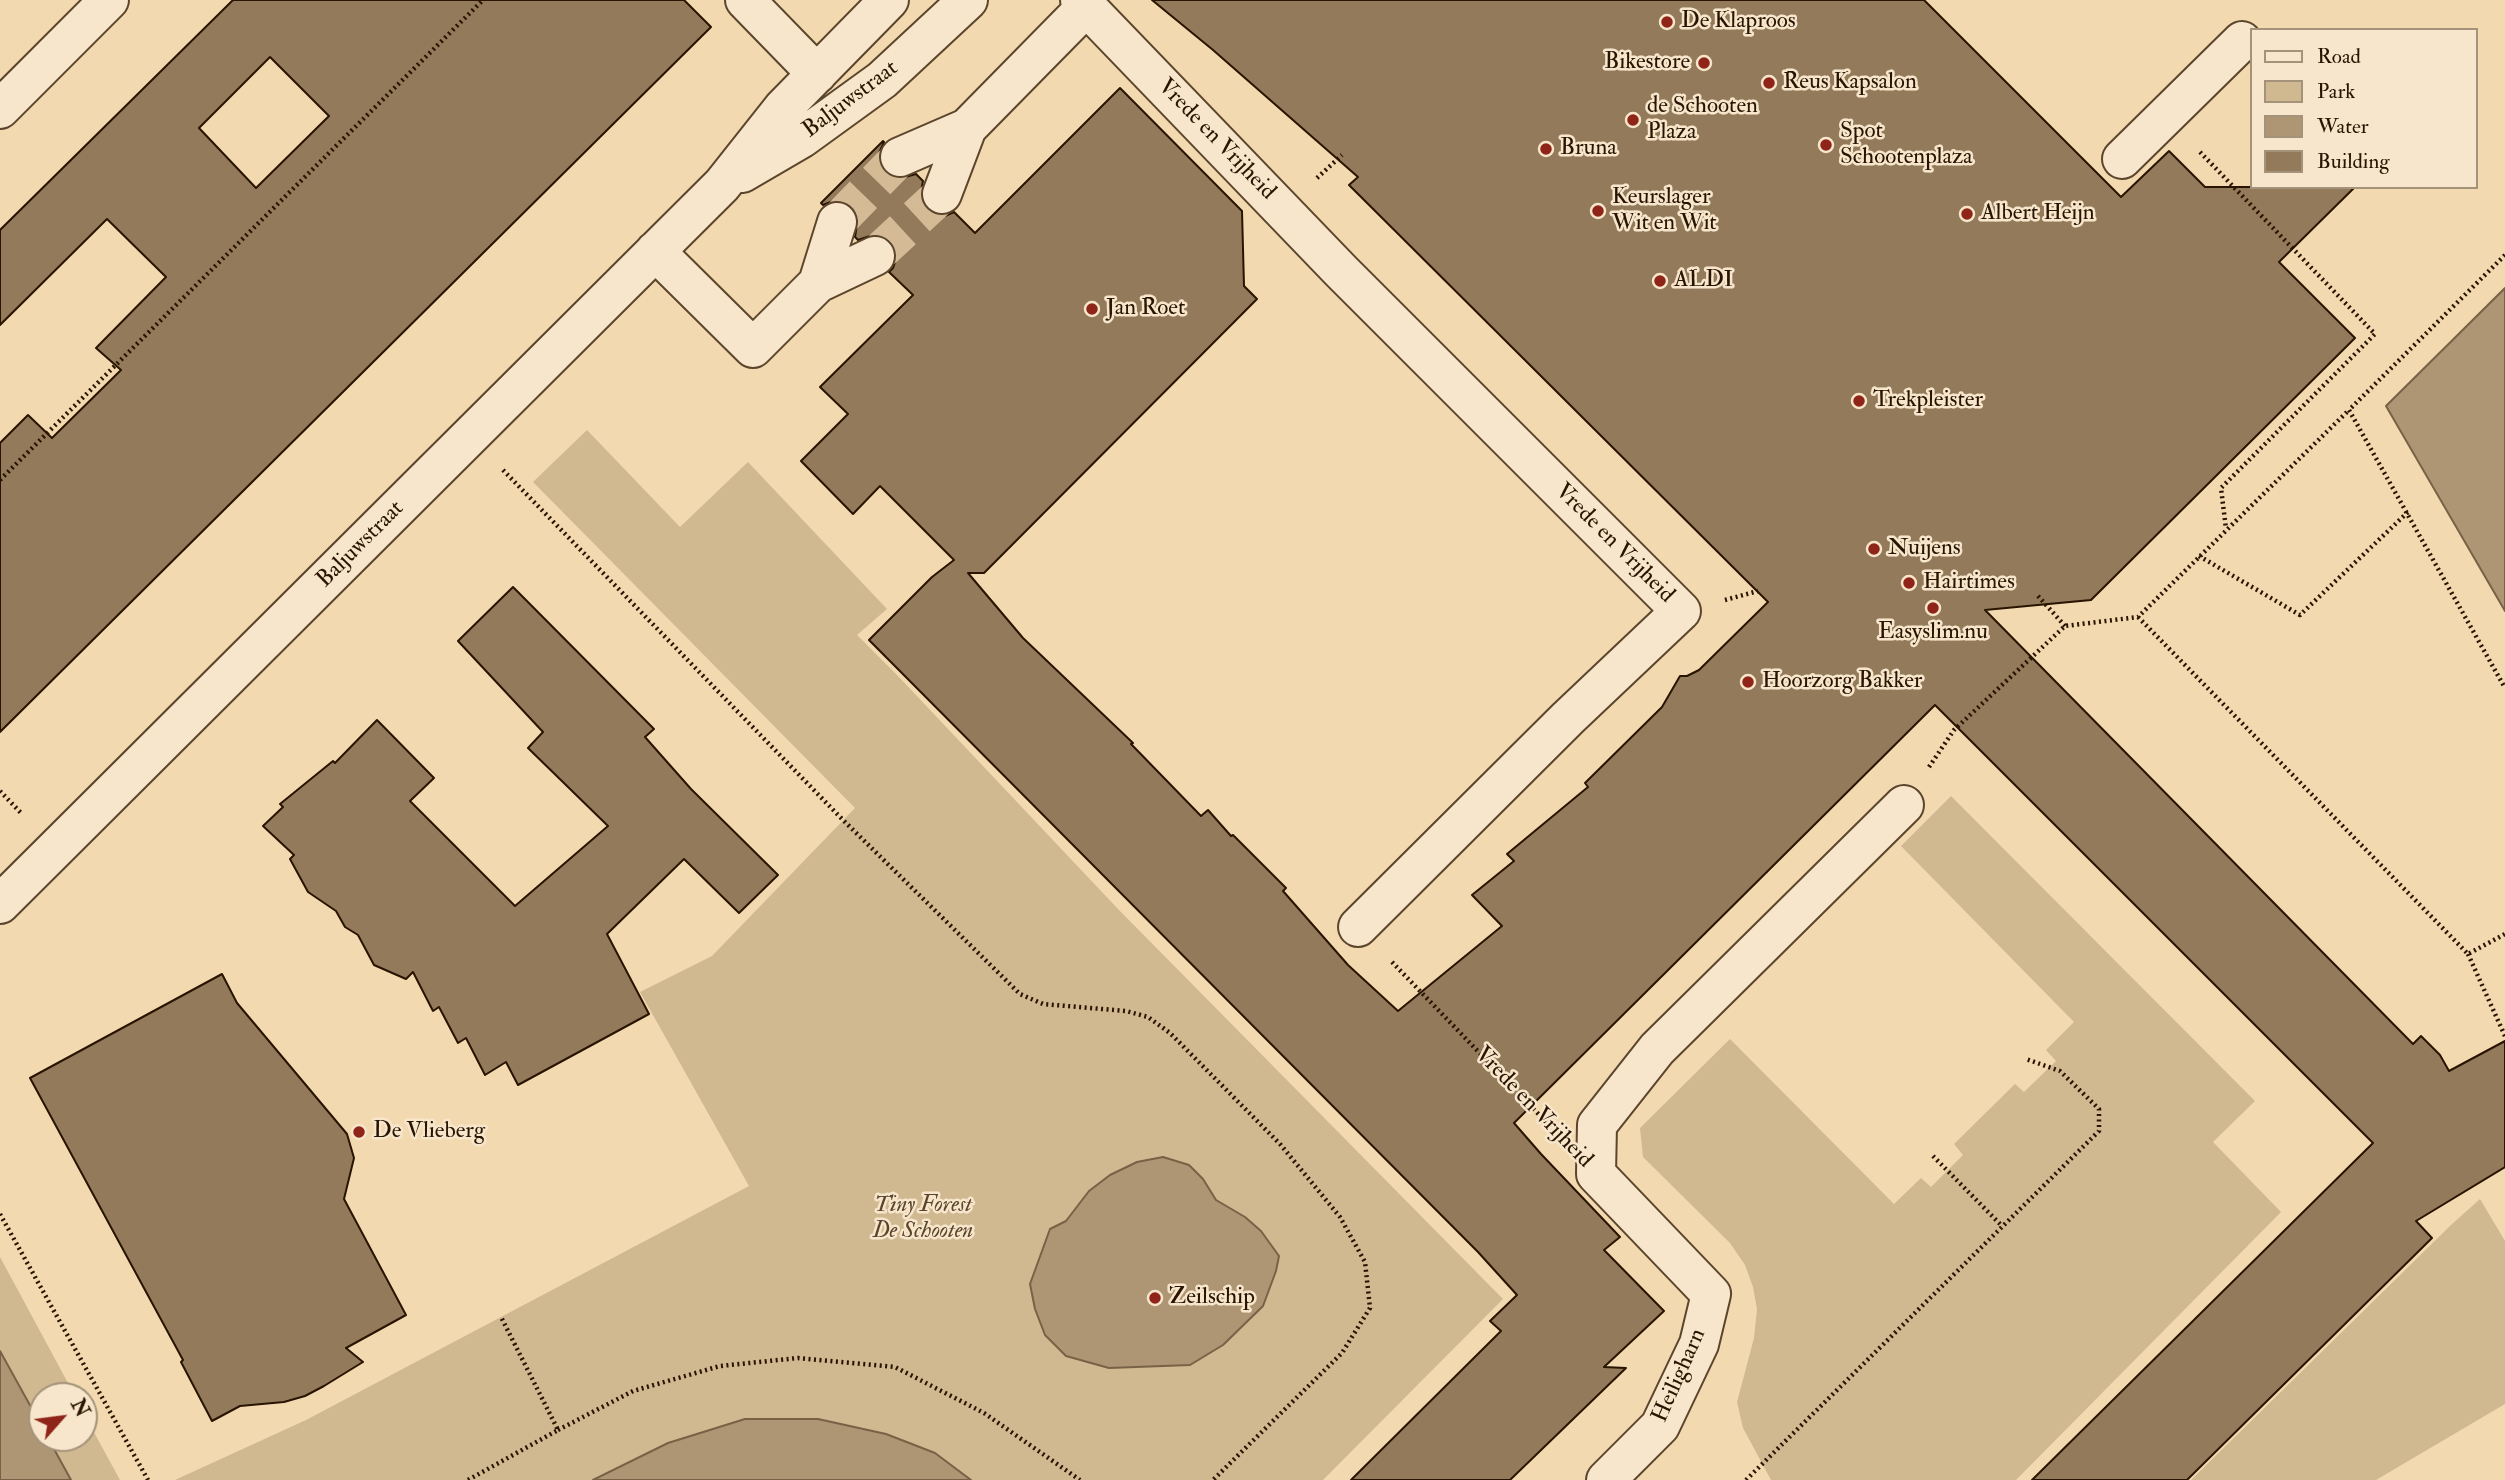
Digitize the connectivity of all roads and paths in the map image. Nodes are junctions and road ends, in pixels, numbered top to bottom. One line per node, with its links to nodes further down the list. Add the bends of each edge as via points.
1 (109, 0): 9 (street)
2 (482, 0): 23 (path)
3 (746, 0): 8 (street)
4 (890, 0): 8 (street, Baljuwstraat)
5 (968, 0): 14 (street, Baljuwstraat, via 883,80 802,138)
6 (1083, 3): 11 (street); 33 (street, Vrede en Vrijheid, via 1341,271 1681,611)
7 (2242, 41): 10 (street)
8 (817, 74): 14 (street, Baljuwstraat, via 783,108)
9 (0, 109)
10 (2166, 116): 13 (street); 25 (path, via 2375,334 2221,488)
11 (967, 128): 12 (street); 15 (street)
12 (900, 157)
13 (2122, 159)
14 (722, 185): 17 (street, Baljuwstraat)
15 (942, 194)
16 (837, 222): 20 (street)
17 (655, 251): 20 (street, via 752,348); 22 (street, Baljuwstraat)
18 (2505, 255): 21 (path)
19 (875, 256): 20 (street)
20 (818, 283)
21 (2349, 410): 24 (path); 25 (path)
22 (471, 436): 32 (street, Baljuwstraat); 48 (path, via 843,820 1020,994 1042,1004 1148,1017 1170,1033 1280,1144 1340,1217 1365,1262 1370,1308 1342,1353)
23 (0, 480)
24 (2408, 512): 26 (path, via 2300,615); 30 (path)
25 (2226, 529): 26 (path)
26 (2199, 556): 28 (path)
27 (2038, 596): 29 (path)
28 (2138, 617): 29 (path); 35 (path)
29 (2064, 625): 31 (path, via 1954,730)
30 (2505, 688)
31 (1904, 805): 39 (street, Vrede en Vrijheid, via 1657,1049 1597,1125)
32 (0, 904)
33 (1358, 927): 39 (path, Vrede en Vrijheid)
34 (2505, 934): 35 (path)
35 (2468, 954): 36 (path)
36 (2505, 1036)
37 (2025, 1059): 41 (path, via 2060,1071 2070,1080 2099,1109 2099,1131)
38 (1933, 1156): 41 (path)
39 (1596, 1174): 42 (street, Vrede en Vrijheid)
40 (0, 1214): 45 (path)
41 (2003, 1226): 50 (path)
42 (1711, 1294): 49 (street, Heiligharn, via 1699,1344 1660,1426)
43 (501, 1317): 44 (path)
44 (558, 1430): 46 (path); 47 (path, via 633,1391 720,1366 798,1358 895,1367 984,1413)
45 (148, 1480)
46 (468, 1480)
47 (1080, 1480)
48 (1213, 1480)
49 (1606, 1480)
50 (1746, 1480)

